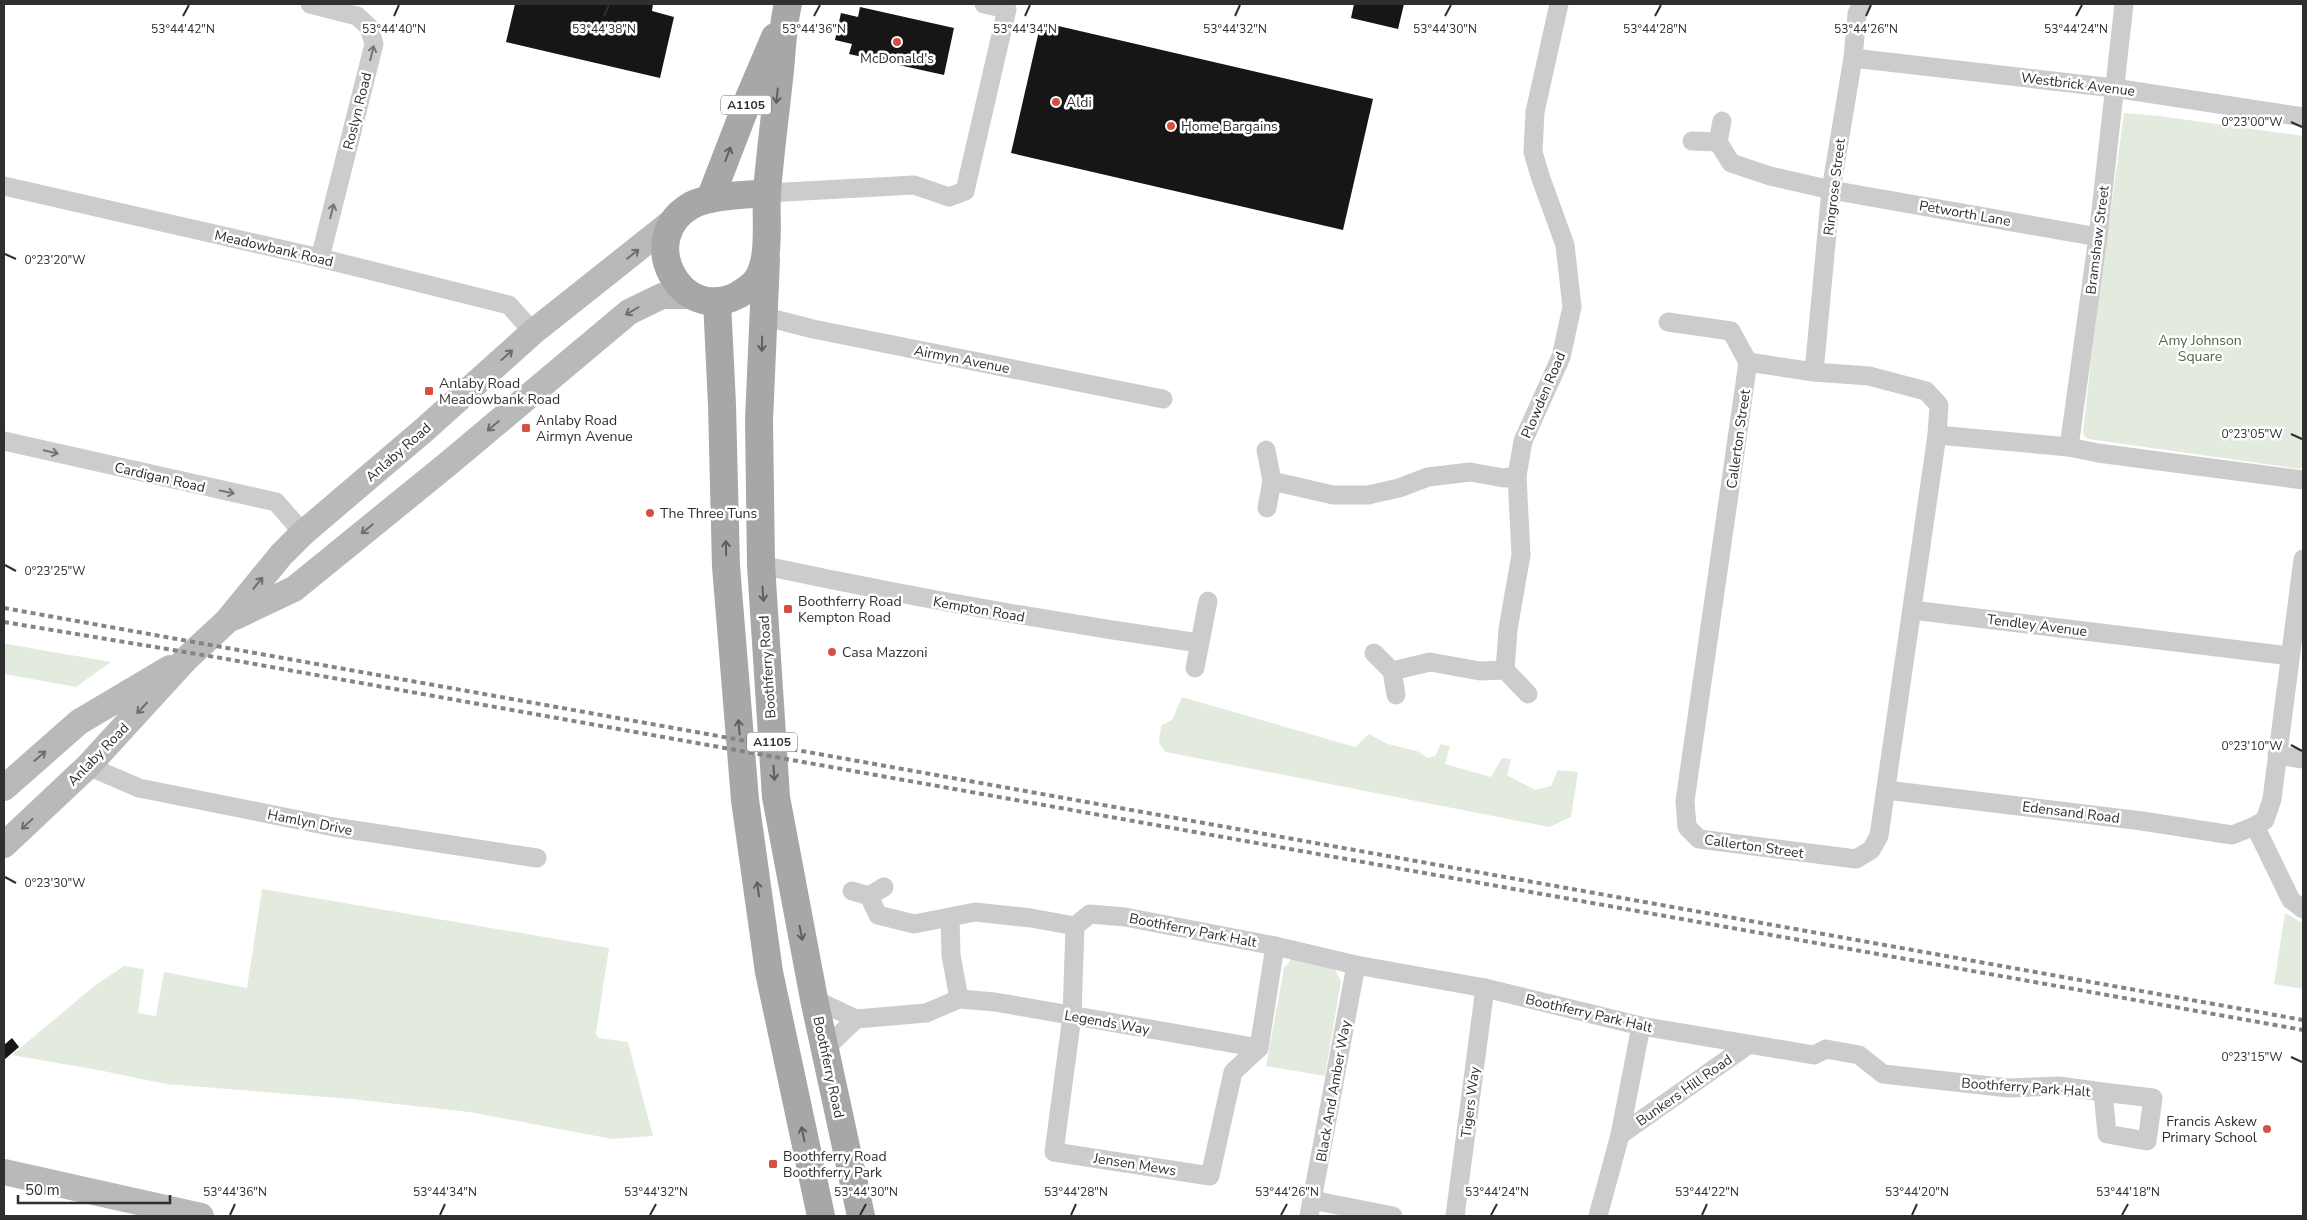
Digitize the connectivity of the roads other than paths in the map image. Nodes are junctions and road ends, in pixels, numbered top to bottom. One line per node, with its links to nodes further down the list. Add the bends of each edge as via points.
1 (310, 4): 20 (street, Roslyn Road, one-way to 1, via 374,44 369,27 357,16)
2 (984, 4): 15 (street, via 1007,9 965,191 949,196 914,185)
3 (1559, 4): 32 (street, Plowden Road, via 1535,112 1533,152 1565,245 1572,307 1562,357 1524,441)
4 (1861, 4): 7 (street, Ringrose Street)
5 (2124, 4): 8 (street, Bramshaw Street)
6 (787, 8): 15 (main road, A1105, one-way to 15); 16 (main road, A1105, one-way to 6)
7 (1853, 58): 8 (street, Westbrick Avenue); 14 (street, Ringrose Street)
8 (2114, 88): 9 (street, Westbrick Avenue); 18 (street, Bramshaw Street)
9 (2303, 117)
10 (1722, 121): 12 (street)
11 (1692, 141): 12 (street)
12 (1718, 142): 14 (street, Petworth Lane, via 1731,163)
13 (4, 186): 20 (street, Meadowbank Road)
14 (1832, 190): 18 (street, Petworth Lane); 26 (street, Ringrose Street)
15 (767, 193): 16 (main road); 19 (main road, A1105)
16 (710, 199): 17 (main road, via 694,204); 19 (main road, via 740,205 754,216)
17 (674, 220): 21 (main road, via 665,243 672,275 680,286); 24 (main road, Anlaby Road, one-way to 17)
18 (2098, 237): 30 (street, Bramshaw Street)
19 (765, 249): 21 (main road, A1105, via 757,280 748,290 730,299); 22 (main road, Boothferry Road / A1105)
20 (320, 258): 24 (street, Meadowbank Road, via 509,305)
21 (705, 298): 41 (main road, Anlaby Road, one-way to 41, via 662,296 629,312 294,589); 79 (main road, A1105, one-way to 21, via 769,972 745,800 726,566 722,405)
22 (762, 316): 27 (street, Airmyn Avenue); 37 (main road, Boothferry Road / A1105, one-way to 37, via 759,420)
23 (1668, 322): 25 (street, via 1731,331)
24 (533, 332): 36 (main road, Anlaby Road, one-way to 24)
25 (1748, 362): 26 (street); 55 (street, Callerton Street, via 1685,801 1687,827 1699,840 1856,859 1871,850 1879,836)
26 (1814, 372): 28 (street, Callerton Street, via 1869,376 1926,391 1939,405)
27 (1163, 399)
28 (1937, 434): 30 (street); 40 (street, Callerton Street)
29 (4, 441): 36 (street, Cardigan Road, one-way to 36, via 276,502)
30 (2069, 446): 33 (street, via 2098,453)
31 (1266, 450): 34 (street)
32 (1517, 476): 34 (street, via 1504,478 1470,472 1428,477 1368,495 1333,495); 47 (street, Plowden Road, via 1521,555 1508,629)
33 (2303, 480)
34 (1272, 481): 35 (street)
35 (1267, 508)
36 (303, 533): 41 (main road, Anlaby Road, one-way to 36)
37 (761, 565): 42 (street, Kempton Road, via 1055,622); 66 (main road, Boothferry Road / A1105, one-way to 66, via 776,797)
38 (2302, 571): 44 (street)
39 (1208, 601): 42 (street)
40 (1912, 610): 44 (street, Tendley Avenue); 55 (street, Callerton Street)
41 (227, 620): 45 (main road, Anlaby Road)
42 (1199, 643): 46 (street)
43 (1374, 653): 48 (street)
44 (2290, 656): 51 (street)
45 (186, 659): 53 (main road, Anlaby Road, one-way to 53); 54 (main road, Anlaby Road, one-way to 45, via 79,722)
46 (1195, 668)
47 (1505, 670): 48 (street, via 1480,671 1430,662); 49 (street)
48 (1392, 671): 50 (street)
49 (1528, 694)
50 (1396, 695)
51 (2277, 755): 52 (street); 56 (street, via 2272,798 2265,820)
52 (2303, 759)
53 (88, 766): 57 (main road, Anlaby Road, one-way to 57); 58 (street, Hamlyn Drive, via 139,788 168,794 334,827)
54 (4, 788)
55 (1886, 790): 56 (street, Edensand Road, via 2232,835)
56 (2255, 826): 60 (street, via 2290,900)
57 (4, 845)
58 (537, 858)
59 (868, 891): 61 (street, via 878,916 914,924)
60 (2303, 909)
61 (950, 917): 62 (street, via 975,912); 67 (street, via 951,955)
62 (1075, 926): 63 (street, Boothferry Park Halt, via 1090,914 1125,917); 68 (street)
63 (1275, 946): 64 (street, Boothferry Park Halt); 72 (street)
64 (1356, 965): 65 (street, Boothferry Park Halt); 77 (street, Black And Amber Way)
65 (1485, 988): 70 (street, Boothferry Park Halt); 82 (street, Tigers Way)
66 (814, 999): 69 (street); 73 (main road, Boothferry Road / A1105)
67 (959, 999): 68 (street, Legends Way); 69 (street, Legends Way, via 926,1013)
68 (1072, 1016): 72 (street, Legends Way); 72 (street, Jensen Mews, via 1054,1152 1210,1176 1233,1072)
69 (856, 1019): 73 (street)
70 (1641, 1026): 71 (street, Boothferry Park Halt); 75 (street, Bunkers Hill Road)
71 (1748, 1045): 74 (street, Boothferry Park Halt, via 1814,1055 1826,1049 1859,1055 1883,1074 2009,1088 2059,1086); 75 (street, Bunkers Hill Road)
72 (1259, 1048)
73 (825, 1049): 80 (main road, Boothferry Road / A1105)
74 (2103, 1092)
75 (1620, 1135): 83 (street, Bunkers Hill Road)
76 (4, 1172): 78 (main road)
77 (1311, 1208): 81 (street)
78 (202, 1216)
79 (821, 1216)
80 (861, 1216)
81 (1393, 1216)
82 (1455, 1216)
83 (1598, 1216)

